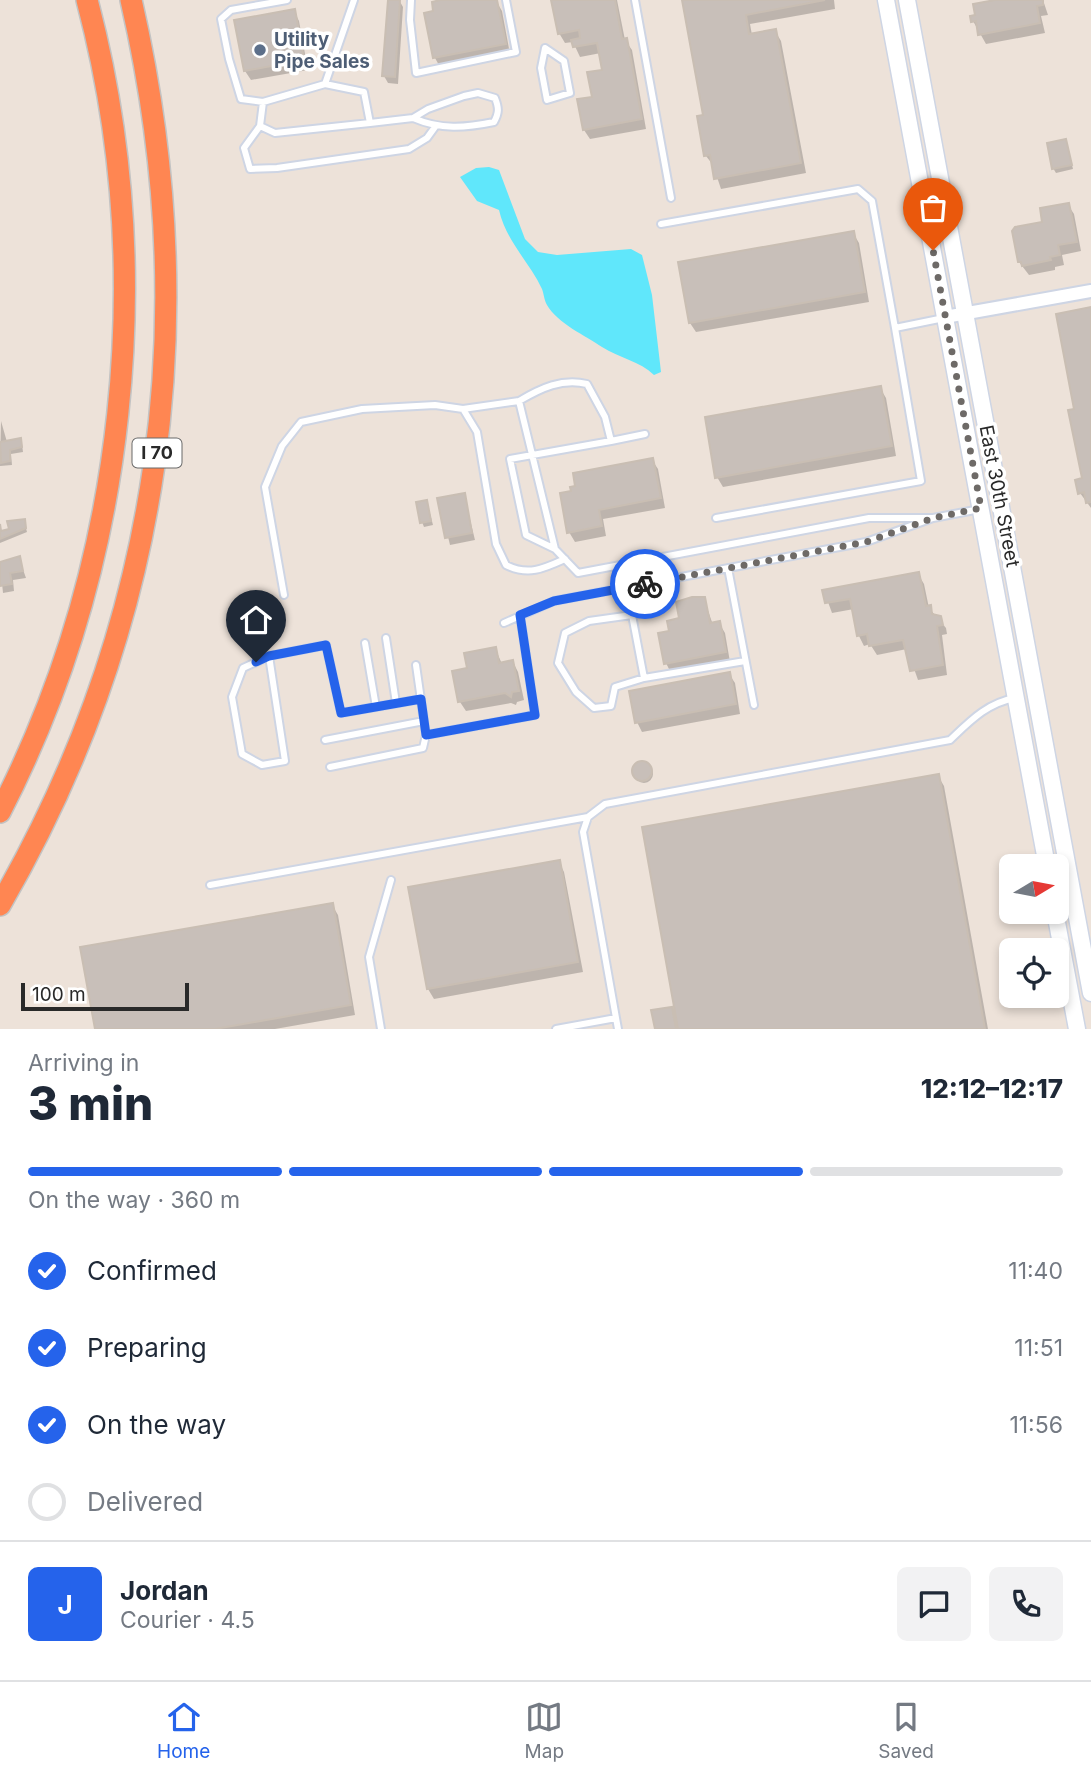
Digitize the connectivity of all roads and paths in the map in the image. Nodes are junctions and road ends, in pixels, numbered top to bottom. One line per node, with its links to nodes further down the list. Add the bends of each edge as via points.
1 (87, 0): 53 (highway, I 70, via 110,111 124,262 124,349 116,429 105,506 73,633 36,734)
2 (131, 0): 58 (highway, I 70, via 152,101 164,202 167,325 157,456 139,554 104,679 60,792)
3 (287, 0): 12 (lane, via 231,10 221,19 241,99)
4 (354, 0): 11 (lane)
5 (411, 0): 6 (lane, via 416,73 516,52)
6 (506, 0)
7 (635, 0): 17 (lane)
8 (886, 0): 21 (main road, East 30th Street)
9 (907, 0): 20 (main road, East 30th Street)
10 (545, 48): 10 (lane, via 564,61 570,93 547,100 541,68)
11 (325, 83): 12 (lane); 14 (lane, via 364,92)
12 (263, 102): 15 (lane)
13 (414, 118): 14 (lane); 16 (lane); 16 (lane, via 445,102 478,93 495,98 498,115 494,122)
14 (370, 123): 15 (lane, via 275,133)
15 (260, 126): 16 (lane, via 244,148 250,169 410,149)
16 (435, 127)
17 (671, 198)
18 (661, 224): 22 (lane, via 858,189 872,201)
19 (1091, 291): 20 (street)
20 (965, 313): 21 (street); 43 (main road, East 30th Street)
21 (946, 317): 22 (lane); 28 (main road, East 30th Street)
22 (895, 328): 29 (lane, via 921,481)
23 (519, 401): 24 (lane); 26 (lane, via 538,389 570,380 587,384 606,417); 27 (lane)
24 (463, 409): 32 (lane, via 477,432 496,544 506,565 518,571 538,571); 34 (lane, via 435,405 362,409 302,422 282,446 265,486)
25 (645, 434): 26 (lane)
26 (611, 441): 27 (lane)
27 (532, 455): 31 (lane); 31 (lane, via 510,459 526,535)
28 (981, 508): 30 (lane); 44 (main road, East 30th Street)
29 (716, 518)
30 (933, 518): 32 (lane, via 869,518 578,573); 33 (lane, via 866,542)
31 (555, 549): 32 (lane)
32 (565, 559)
33 (727, 568): 35 (lane, via 554,601); 40 (lane)
34 (284, 595)
35 (520, 615): 36 (lane); 50 (lane, via 535,715)
36 (504, 622)
37 (386, 638): 46 (lane)
38 (365, 643): 48 (lane)
39 (269, 656): 39 (lane, via 285,761 262,765 242,754 232,697 243,668); 48 (lane, via 326,645 341,713)
40 (745, 661): 42 (lane); 47 (lane)
41 (416, 665): 45 (lane)
42 (644, 678): 42 (lane, via 632,615 589,621 565,633 558,663 576,692 594,708 611,706 615,687)
43 (1037, 694): 44 (main road); 60 (main road, East 30th Street)
44 (1017, 697): 54 (lane, via 982,711 950,740 606,804); 55 (main road, East 30th Street)
45 (421, 699): 46 (lane); 49 (lane)
46 (396, 703): 48 (lane)
47 (754, 705)
48 (376, 707)
49 (425, 721): 50 (lane); 51 (lane)
50 (426, 735): 52 (lane, via 423,748)
51 (325, 740)
52 (330, 767)
53 (0, 812)
54 (588, 817): 57 (lane); 61 (lane, via 583,832)
55 (1045, 854)
56 (391, 880): 62 (lane, via 369,957)
57 (210, 885)
58 (0, 905)
59 (1057, 924): 65 (main road)
60 (1091, 993)
61 (616, 1018): 63 (lane); 64 (lane)
62 (381, 1029)
63 (556, 1029)
64 (618, 1029)
65 (1077, 1029)

